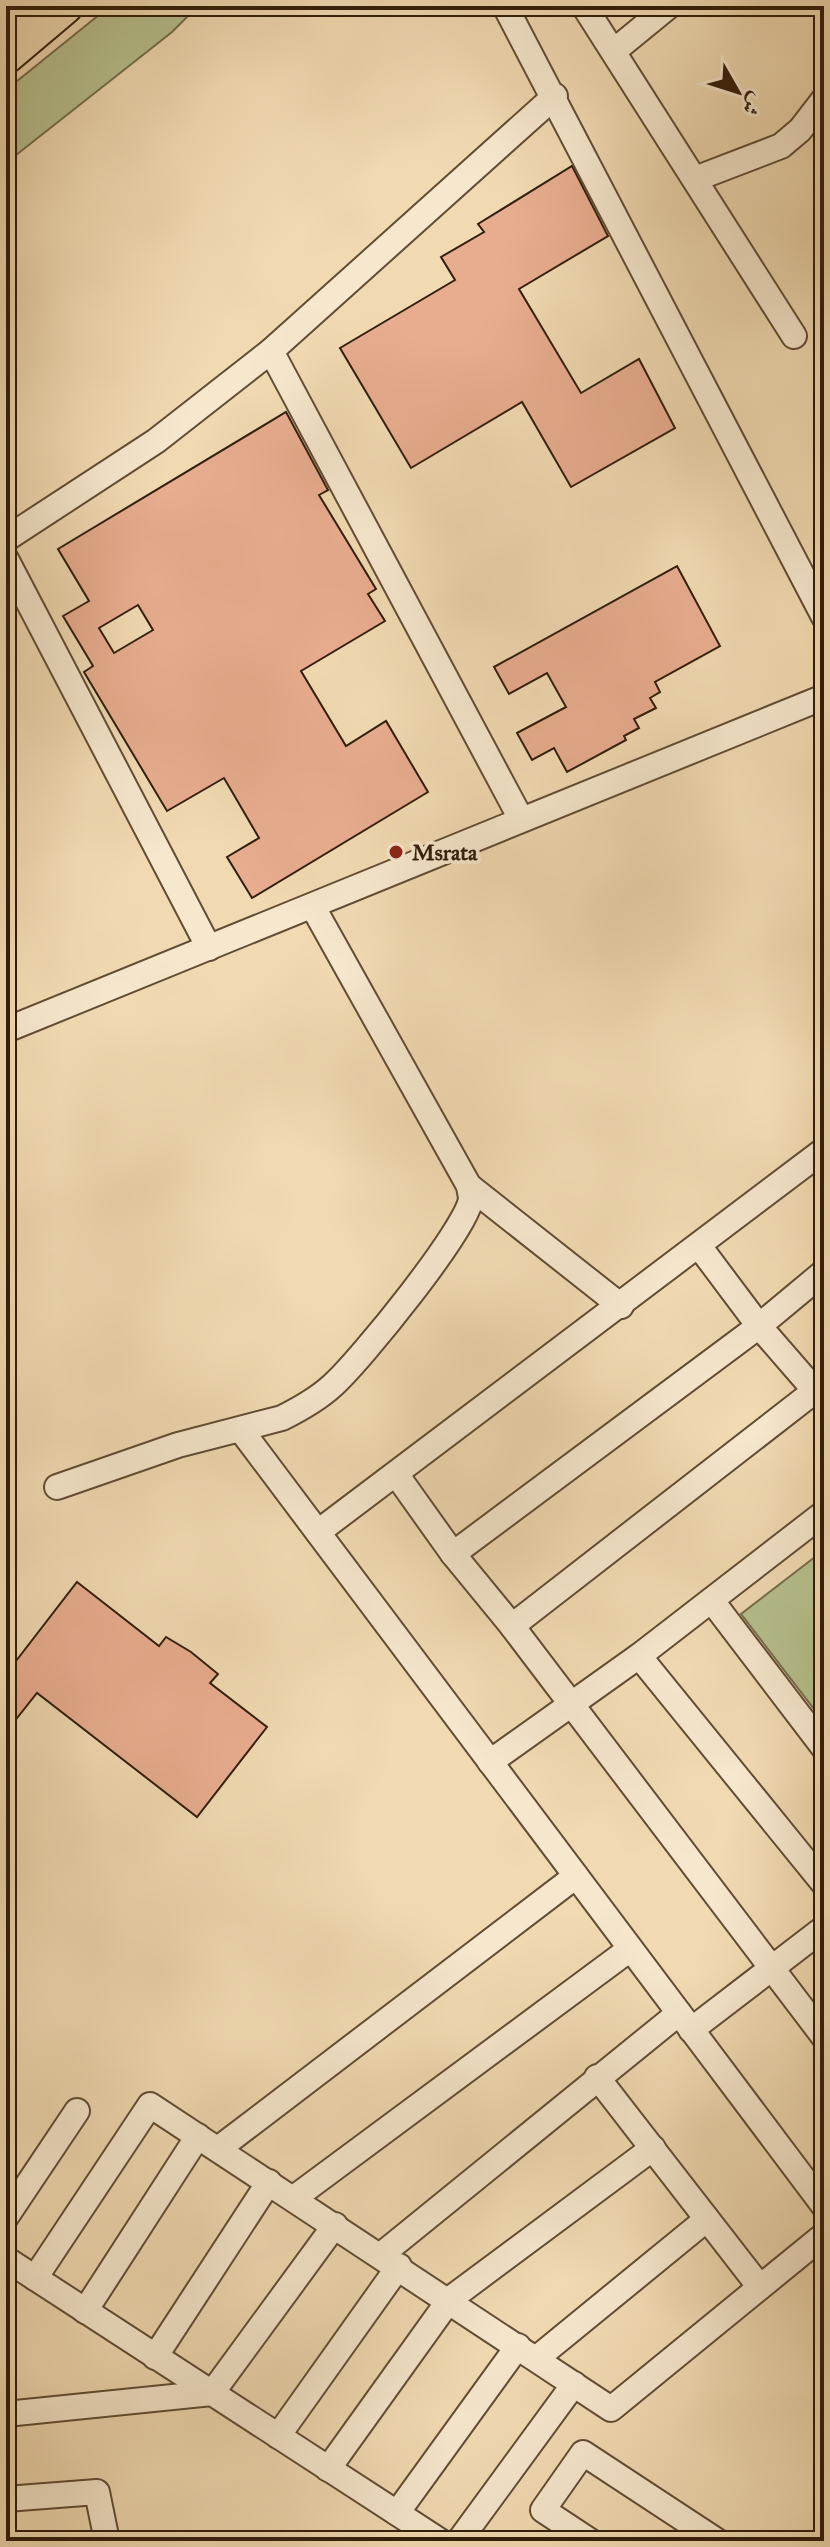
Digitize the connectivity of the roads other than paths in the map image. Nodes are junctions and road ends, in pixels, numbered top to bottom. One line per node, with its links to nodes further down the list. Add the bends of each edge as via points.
1 (23, 6): 6 (highway)
2 (64, 6): 8 (highway)
3 (505, 6): 9 (street)
4 (584, 6): 7 (street)
5 (669, 6): 7 (street)
6 (6, 20)
7 (614, 51): 11 (street)
8 (6, 55)
9 (555, 96): 13 (street); 16 (street)
10 (824, 99): 11 (street, via 781,146)
11 (695, 179): 12 (street)
12 (794, 336)
13 (271, 351): 14 (street, via 156,441); 18 (street)
14 (6, 539)
15 (6, 559): 20 (street)
16 (824, 617)
17 (824, 697): 18 (street)
18 (521, 819): 19 (street)
19 (313, 907): 20 (street); 23 (street)
20 (209, 948): 21 (street)
21 (6, 1030)
22 (824, 1150): 24 (street)
23 (469, 1186): 26 (street); 29 (street, via 468,1209 449,1241 383,1330 333,1385 302,1409)
24 (699, 1246): 26 (street); 27 (street)
25 (824, 1272): 27 (street)
26 (621, 1306): 30 (street)
27 (759, 1326): 28 (street); 34 (street)
28 (820, 1395): 36 (street)
29 (241, 1430): 31 (street, via 178,1445); 33 (street)
30 (396, 1474): 33 (street); 34 (street)
31 (57, 1487)
32 (824, 1513): 35 (street)
33 (318, 1532): 40 (street)
34 (453, 1554): 36 (street)
35 (712, 1601): 37 (street); 39 (street)
36 (512, 1626): 38 (street)
37 (639, 1656): 38 (street); 42 (street)
38 (571, 1705): 40 (street); 45 (street)
39 (824, 1748)
40 (490, 1762): 41 (street)
41 (576, 1876): 44 (street); 50 (street)
42 (824, 1884)
43 (824, 1928): 45 (street)
44 (630, 1949): 46 (street); 53 (street)
45 (770, 1969): 46 (street); 47 (street)
46 (685, 2021): 48 (street); 54 (street)
47 (824, 2037)
48 (597, 2077): 51 (street); 60 (street)
49 (77, 2111): 55 (street)
50 (208, 2142): 52 (street); 61 (street, via 150,2105); 64 (street)
51 (653, 2148): 56 (street); 63 (street)
52 (269, 2182): 53 (street); 66 (street)
53 (294, 2198): 57 (street)
54 (824, 2206)
55 (6, 2217)
56 (707, 2219): 62 (street); 65 (street)
57 (335, 2225): 60 (street); 68 (street)
58 (824, 2235): 62 (street)
59 (6, 2259): 61 (street)
60 (390, 2261): 63 (street); 70 (street)
61 (35, 2278): 64 (street)
62 (759, 2286): 67 (street, via 611,2409)
63 (450, 2299): 65 (street); 71 (street)
64 (85, 2311): 66 (street)
65 (528, 2352): 67 (street); 73 (street)
66 (155, 2357): 68 (street)
67 (574, 2384): 76 (street)
68 (212, 2393): 69 (street); 70 (street)
69 (6, 2414)
70 (278, 2436): 71 (street)
71 (328, 2469): 73 (street)
72 (6, 2499): 74 (street, via 97,2492)
73 (397, 2513): 75 (street)
74 (107, 2541)
75 (440, 2541)
76 (459, 2541)
77 (590, 2541): 78 (street, via 543,2510 583,2453)
78 (717, 2541)

